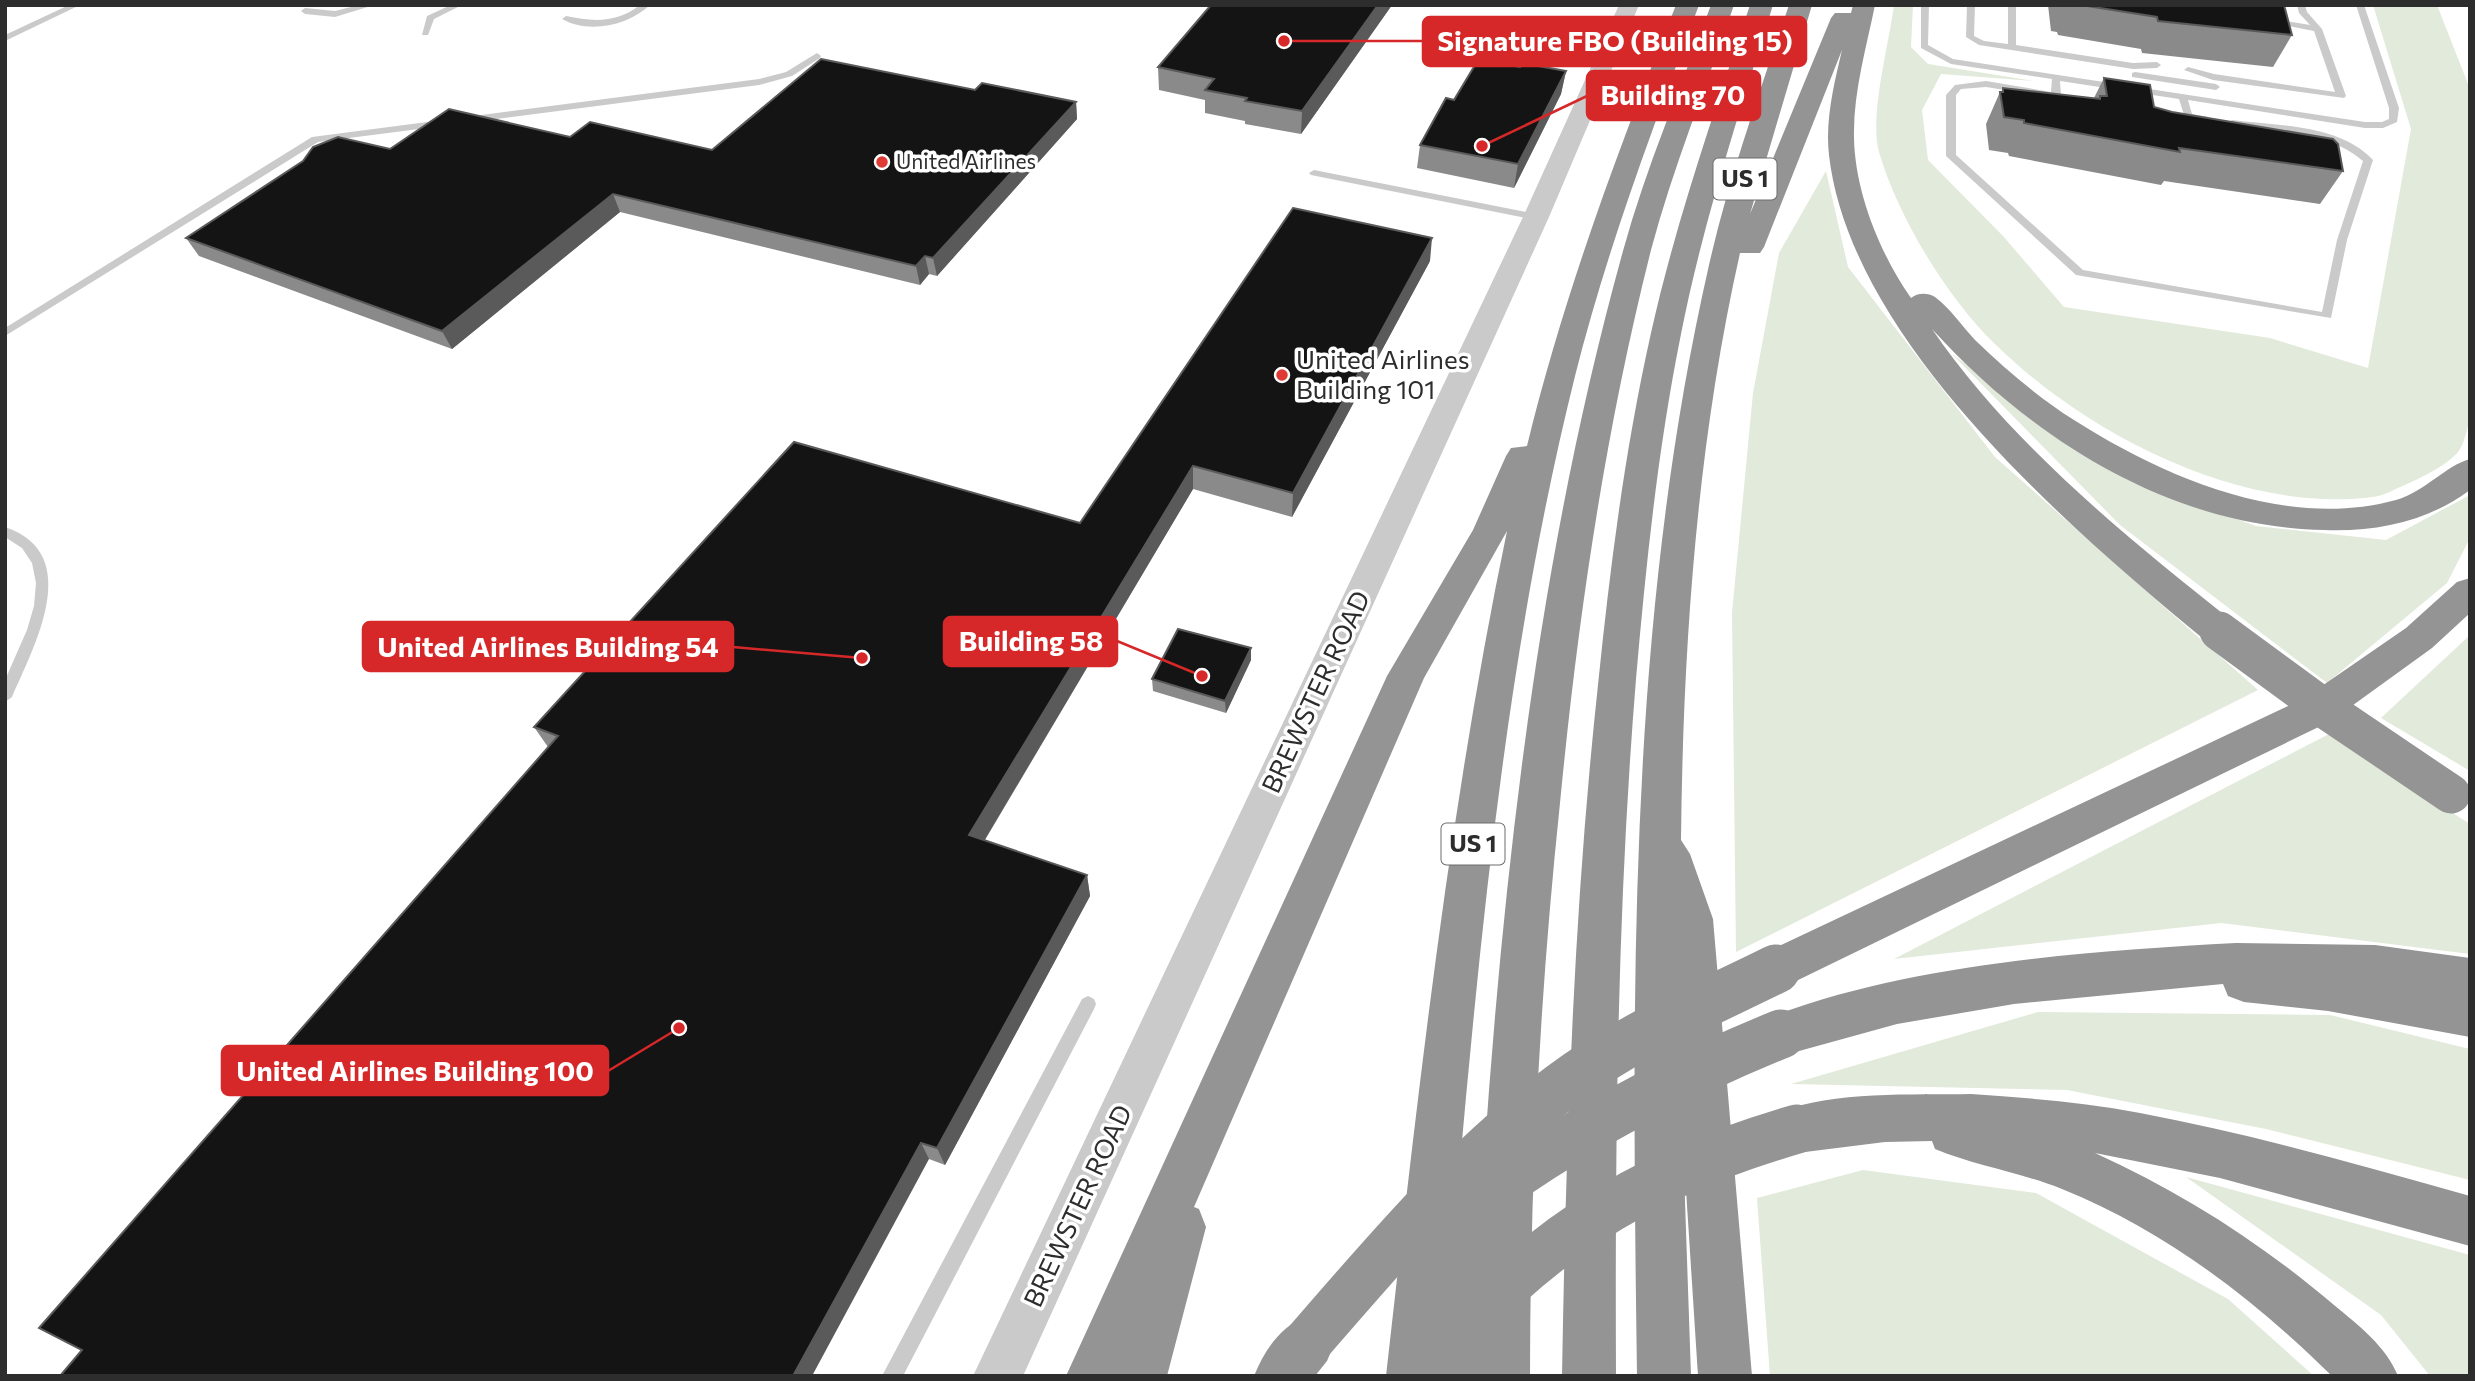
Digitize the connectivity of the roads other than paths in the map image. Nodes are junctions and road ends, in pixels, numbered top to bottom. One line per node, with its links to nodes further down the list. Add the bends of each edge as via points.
1 (76, 5): 23 (lane)
2 (370, 5): 18 (lane, via 335,14)
3 (458, 5): 22 (lane, via 430,18)
4 (646, 5): 19 (lane, via 609,24)
5 (1629, 5): 37 (street, BREWSTER ROAD)
6 (1665, 5): 33 (highway, via 1646,66)
7 (1688, 5): 33 (highway, US 1)
8 (1723, 5): 47 (highway, via 1638,247 1583,483 1544,753)
9 (1762, 5): 63 (highway, via 1677,283 1654,393 1630,552 1613,712 1600,910)
10 (1801, 5): 40 (highway, US 1, via 1747,173)
11 (1851, 5): 40 (highway)
12 (1864, 5): 36 (highway, via 1841,130)
13 (1925, 5): 29 (lane, via 1924,46 1934,54 1963,64)
14 (1971, 5): 24 (lane, via 1970,37)
15 (2011, 5): 24 (lane)
16 (2301, 5): 21 (lane)
17 (2360, 5): 34 (lane, via 2394,108 2393,120 2365,125)
18 (305, 11)
19 (566, 19)
20 (2264, 21): 21 (lane, via 2275,19)
21 (2318, 29): 30 (lane, via 2341,96)
22 (425, 33)
23 (5, 38)
24 (2012, 47): 27 (lane)
25 (817, 56): 39 (lane, via 789,74 759,82 315,139)
26 (2157, 65): 27 (lane)
27 (2134, 70): 30 (lane); 31 (lane)
28 (2188, 70): 30 (lane)
29 (2056, 78): 31 (lane); 32 (lane, via 2056,96 1986,84 1958,87 1951,95 1951,156 2080,273 2327,316 2342,240 2368,160 2332,138 2188,116)
30 (2214, 82): 34 (lane)
31 (2137, 90): 32 (lane)
32 (2183, 97): 34 (lane)
33 (1650, 103): 38 (highway, US 1, via 1603,229)
34 (2220, 103)
35 (1314, 173): 37 (lane)
36 (1847, 181): 41 (highway, via 1895,264 1974,357 2043,414 2150,476 2237,507 2339,520 2406,510 2438,495); 45 (highway, bridge, via 1882,273 1927,343 2005,439 2089,523 2219,631)
37 (1535, 217): 57 (street, BREWSTER ROAD)
38 (1576, 319): 52 (highway, via 1500,510 1406,676); 60 (highway, US 1, via 1531,502 1497,687 1452,1002)
39 (5, 333)
40 (1706, 356): 46 (highway, US 1, via 1673,613)
41 (2470, 470)
42 (5, 531): 44 (lane, via 35,552 45,580 37,617)
43 (2470, 591): 55 (highway, bridge, via 2419,638 2317,709 1606,1056 1525,1115 1439,1194)
44 (5, 697)
45 (2460, 800)
46 (1660, 830): 64 (highway, US 1); 65 (highway, via 1691,919)
47 (1521, 979): 61 (highway, via 1488,1100); 62 (highway, via 1503,1257)
48 (2470, 979): 49 (highway, via 2380,965 2287,960 2219,961)
49 (2039, 980): 51 (highway, via 2153,976 2253,982 2328,990); 55 (highway, bridge, via 1902,1001 1781,1034 1709,1062 1650,1092 1528,1165 1432,1234)
50 (1088, 1004): 56 (lane)
51 (2470, 1016)
52 (1245, 1032): 58 (highway); 59 (highway, via 1184,1218)
53 (1797, 1129): 54 (highway, via 1917,1116 1990,1116 2066,1124 2197,1148); 60 (highway, bridge, via 1703,1157 1606,1206 1547,1247 1487,1298); 66 (highway, via 1875,1125 1951,1132 2068,1165 2139,1198 2211,1242 2281,1294)
54 (2470, 1221)
55 (1294, 1359)
56 (892, 1376)
57 (998, 1376)
58 (1093, 1376)
59 (1140, 1376)
60 (1415, 1376)
61 (1460, 1376)
62 (1503, 1376)
63 (1589, 1376)
64 (1664, 1376)
65 (1725, 1376)
66 (2371, 1376)

